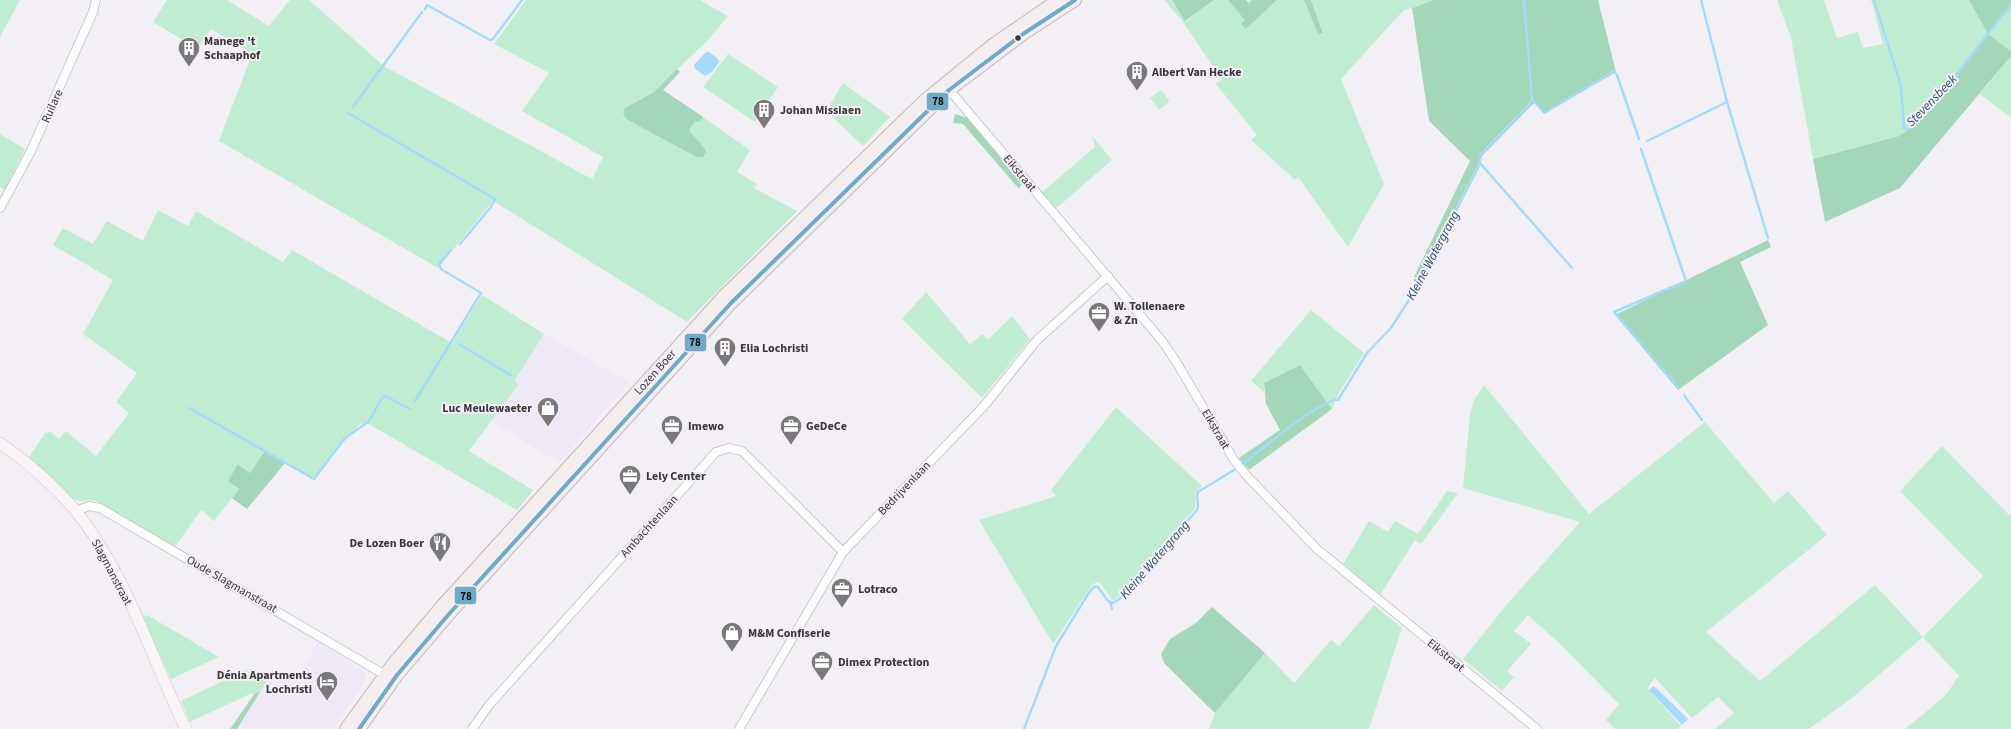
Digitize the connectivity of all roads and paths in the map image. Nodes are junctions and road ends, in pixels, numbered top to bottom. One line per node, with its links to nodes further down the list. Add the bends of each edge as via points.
1 (96, 0): 5 (street, Ruilare, via 42,127)
2 (1058, 0): 4 (main road, Lozen Boer, via 994,44)
3 (1075, 0): 4 (main road)
4 (947, 87): 6 (street, Eikstraat); 10 (main road, Lozen Boer, via 724,296 442,606); 13 (main road, Lozen Boer, via 731,303 449,614 398,675)
5 (0, 208)
6 (1108, 276): 9 (street, Bedrijvenlaan, via 1037,340 984,406); 16 (street, Eikstraat, via 1178,363 1234,460 1246,475 1317,549)
7 (0, 443): 8 (main road, Slagmanstraat, via 48,482)
8 (76, 511): 10 (street, Oude Slagmanstraat, via 89,506 100,508); 11 (main road, Slagmanstraat, via 122,587)
9 (843, 552): 14 (street, Ambachtenlaan, via 742,451 729,448 716,452 490,704); 15 (street, Bedrijvenlaan)
10 (386, 675): 12 (main road, Lozen Boer)
11 (186, 729)
12 (346, 729)
13 (360, 729)
14 (472, 729)
15 (739, 729)
16 (1537, 729)

